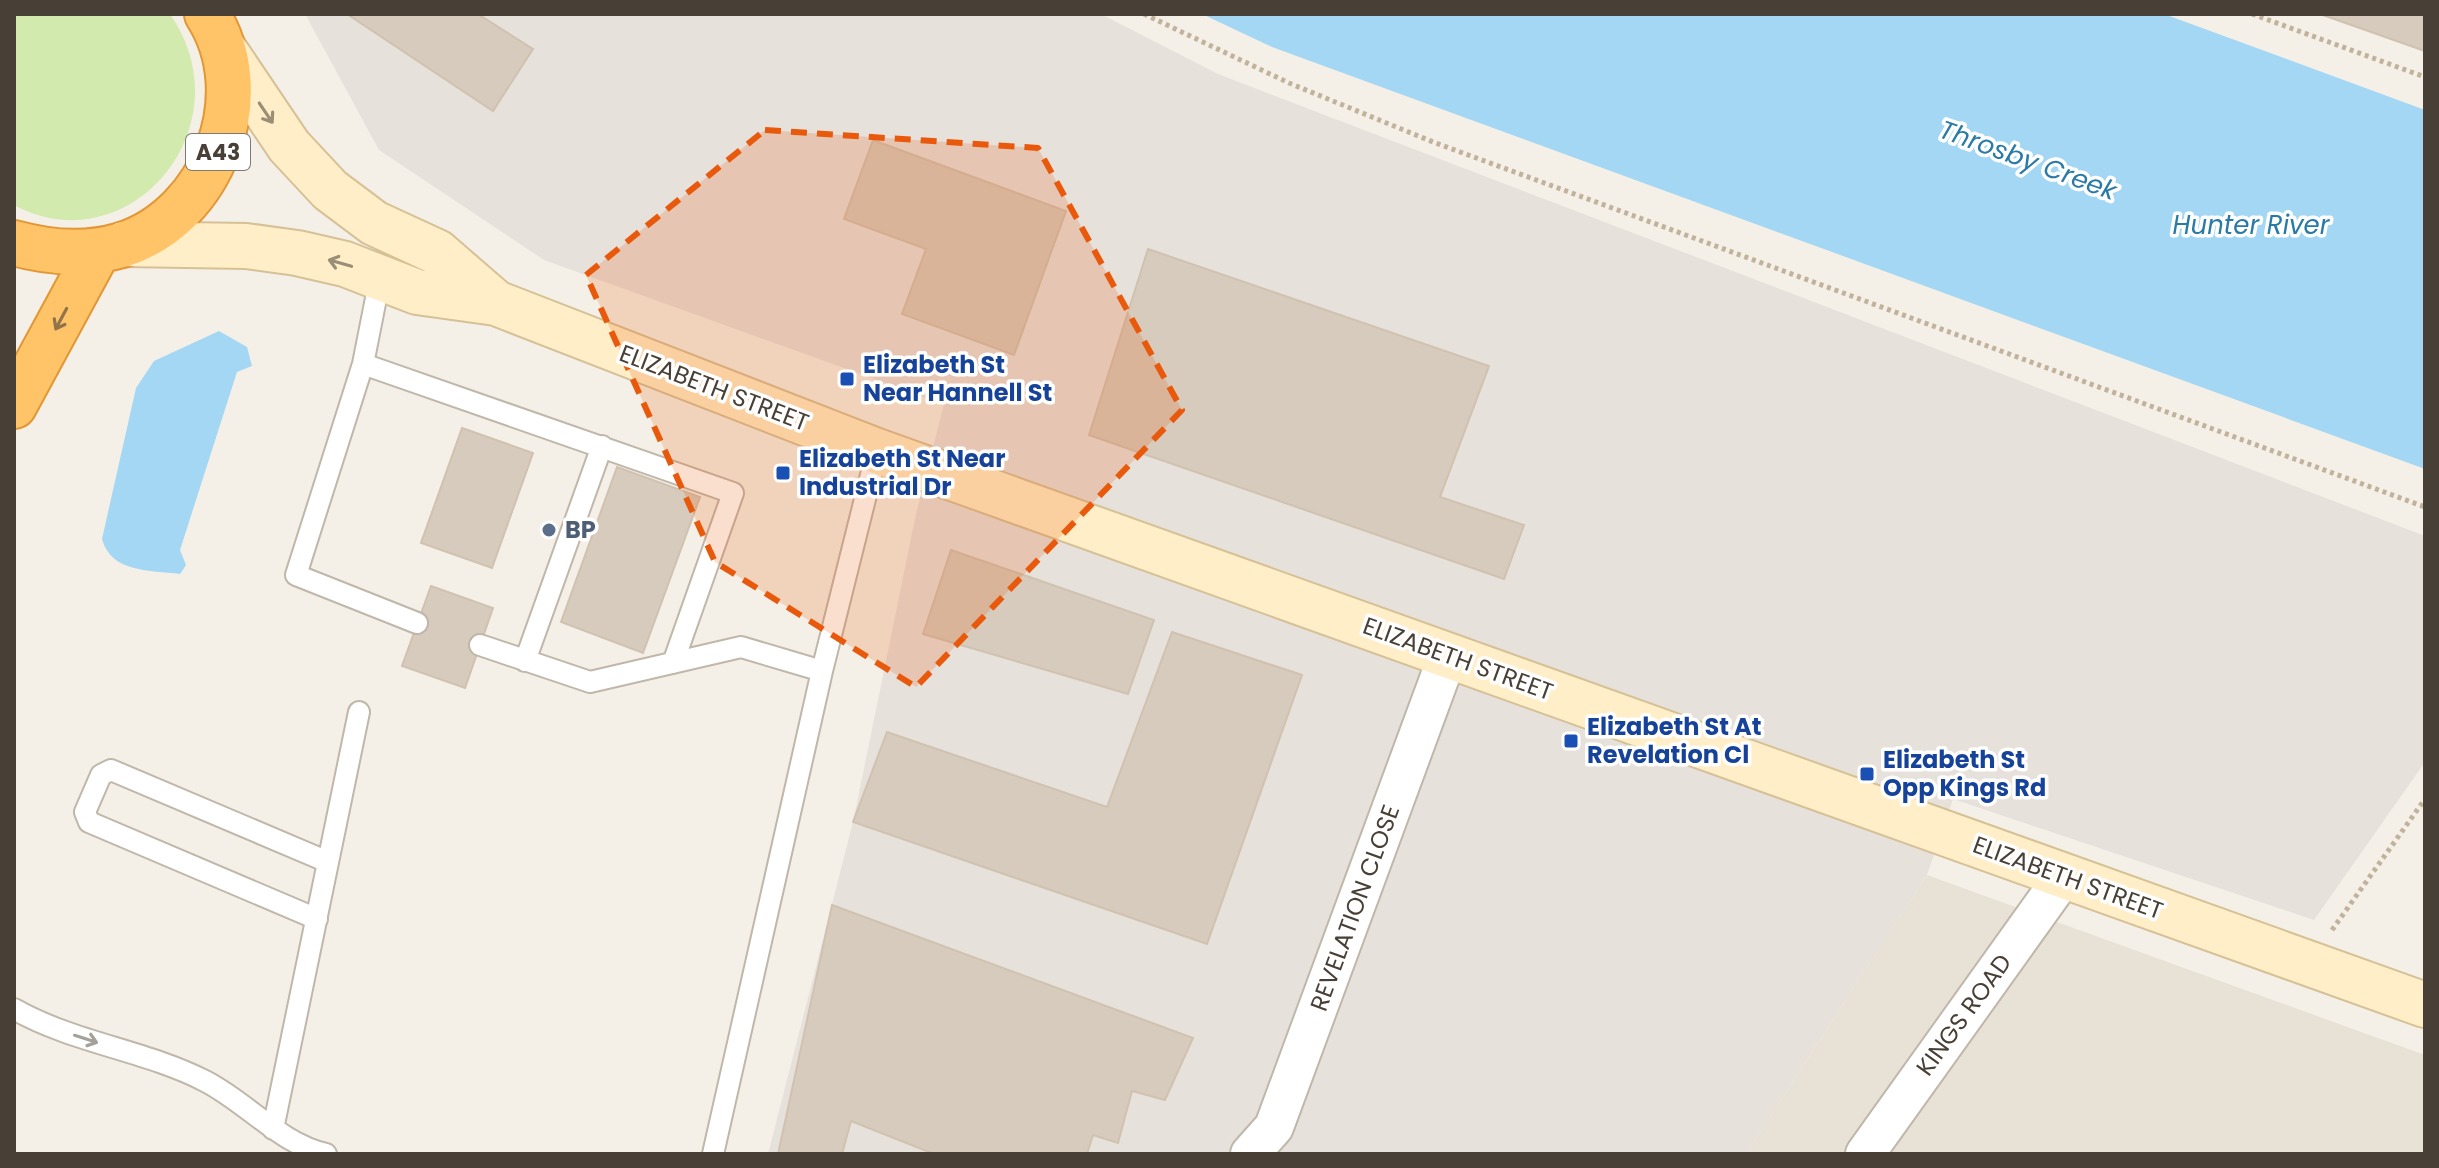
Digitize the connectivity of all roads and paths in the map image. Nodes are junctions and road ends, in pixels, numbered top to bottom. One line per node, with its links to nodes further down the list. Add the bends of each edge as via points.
1 (1144, 14): 13 (path, via 1289,83 1433,142)
2 (2252, 14): 4 (path)
3 (213, 24): 6 (highway, A43, via 229,81 221,147 190,199 149,233); 8 (main road, ELIZABETH STREET, one-way to 8, via 289,146 330,190 374,223 437,252)
4 (2425, 77)
5 (14, 243): 6 (highway, A43, via 70,253)
6 (111, 247): 7 (main road, ELIZABETH STREET, one-way to 6, via 345,264 246,246); 10 (highway, one-way to 10)
7 (380, 278): 8 (main road, ELIZABETH STREET, via 417,292); 9 (lane)
8 (496, 303): 12 (main road, ELIZABETH STREET)
9 (363, 364): 11 (lane); 14 (lane, via 296,575)
10 (14, 406)
11 (602, 446): 17 (lane); 18 (lane, via 733,493)
12 (877, 451): 16 (main road, ELIZABETH STREET); 19 (lane)
13 (2425, 507)
14 (417, 623)
15 (480, 645): 17 (lane)
16 (1448, 655): 23 (main road, ELIZABETH STREET); 31 (street, REVELATION CLOSE, via 1274,1127)
17 (525, 661): 18 (lane, via 590,682)
18 (673, 663): 19 (lane, via 741,647)
19 (822, 671): 30 (lane)
20 (359, 712): 22 (lane)
21 (2425, 799): 25 (path)
22 (328, 862): 24 (lane); 24 (lane, via 111,770 101,775 85,812 89,822)
23 (2064, 876): 26 (main road, ELIZABETH STREET); 32 (street, KINGS ROAD)
24 (317, 919): 28 (lane)
25 (2326, 937)
26 (2425, 1005)
27 (14, 1009): 28 (lane, one-way to 28, via 70,1034 180,1070)
28 (273, 1129): 29 (lane)
29 (326, 1154)
30 (713, 1154)
31 (1250, 1154)
32 (1865, 1154)

